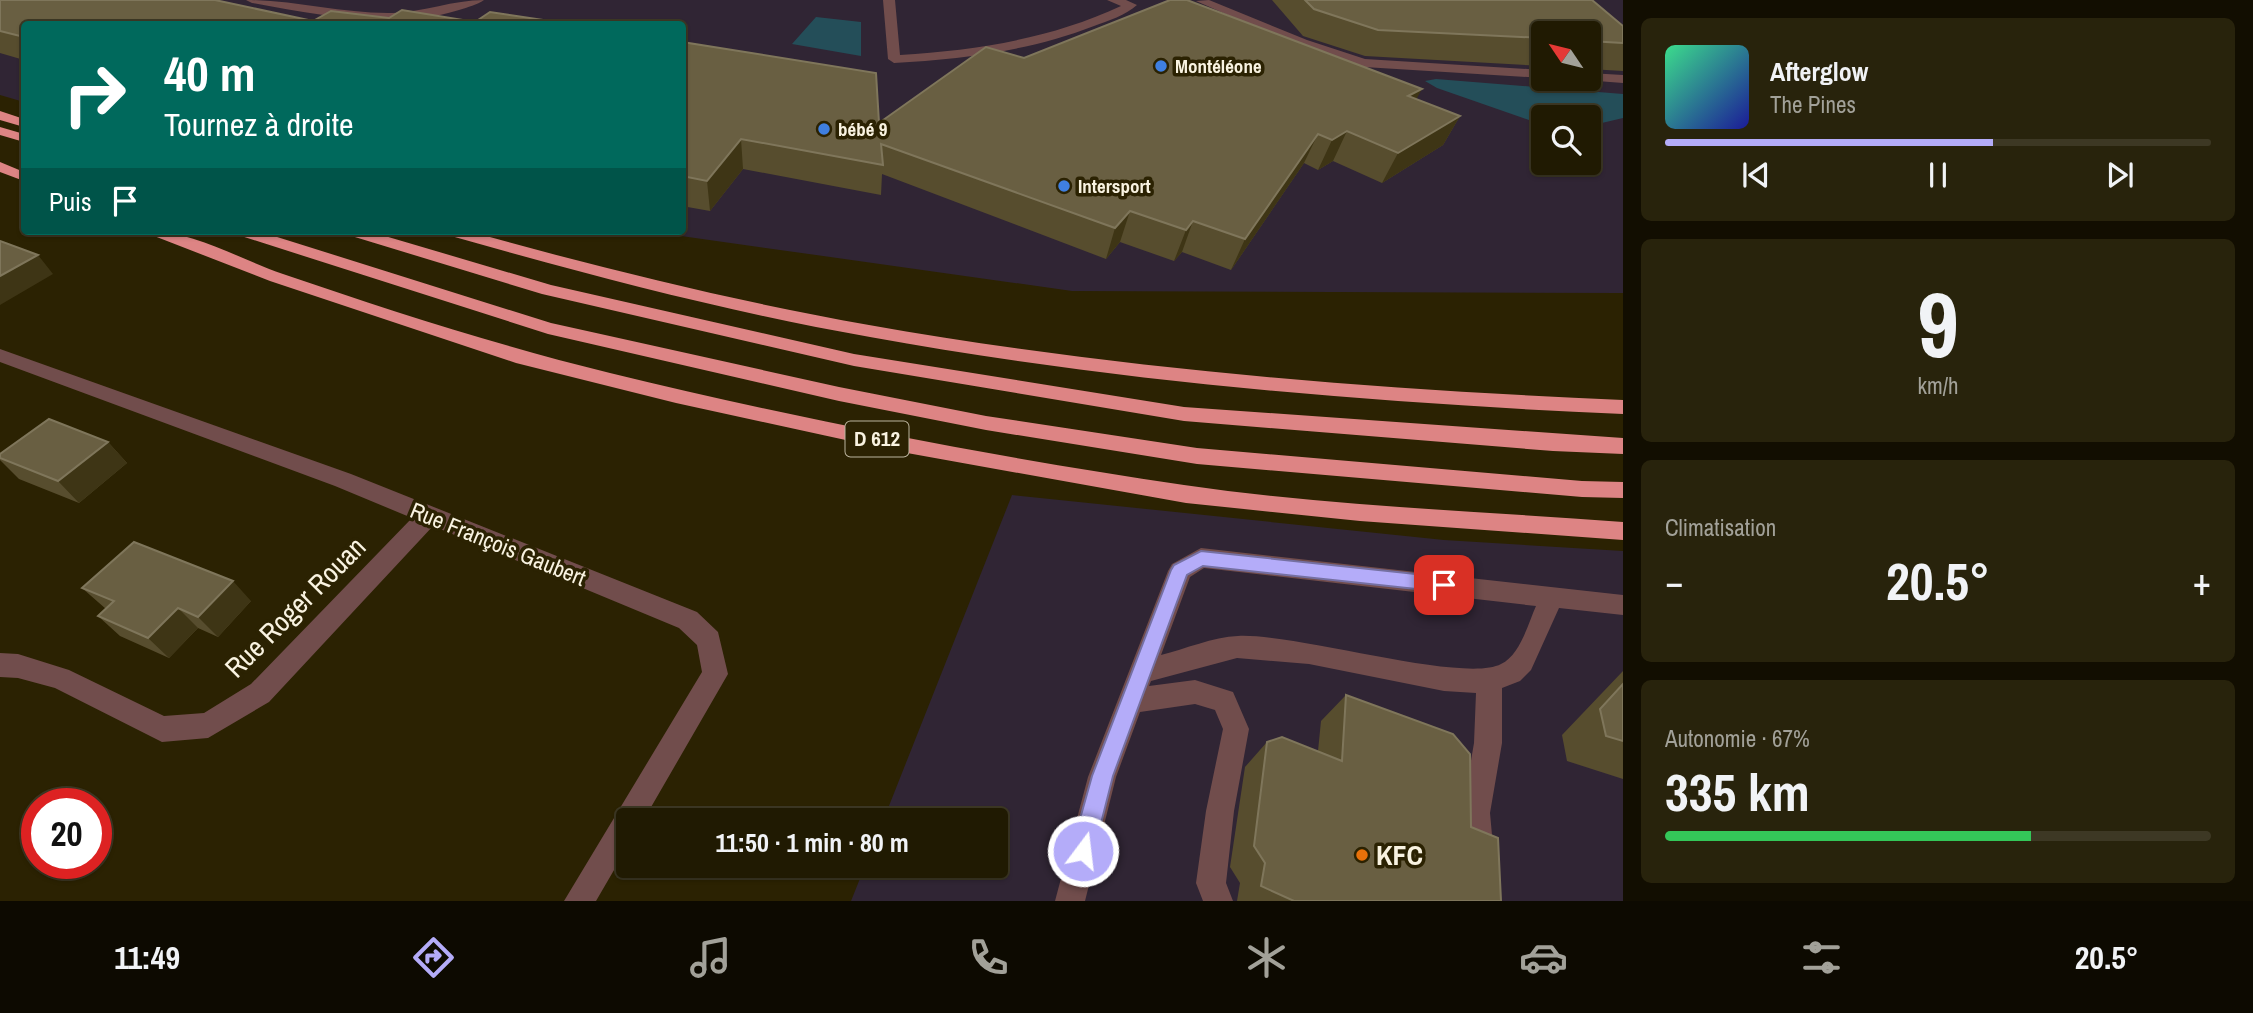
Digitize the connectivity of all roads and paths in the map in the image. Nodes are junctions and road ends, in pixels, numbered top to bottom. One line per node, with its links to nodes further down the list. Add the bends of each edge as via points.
1 (252, 0): 2 (street, via 370,18 429,15)
2 (478, 0)
3 (890, 0): 4 (street, via 894,59 955,56 1049,40 1131,5)
4 (1113, 0)
5 (1226, 0): 6 (street)
6 (1199, 1): 7 (street, via 1364,63)
7 (1531, 73)
8 (1601, 78): 9 (street)
9 (1623, 79)
10 (0, 117): 11 (highway)
11 (21, 124)
12 (0, 131): 13 (highway)
13 (21, 137)
14 (0, 163): 15 (highway); 16 (highway)
15 (21, 167)
16 (21, 175)
17 (165, 235): 26 (highway, D 612, via 276,278 523,358 882,440 1186,495)
18 (254, 235): 24 (highway, D 612, via 548,328 986,423 1197,456)
19 (364, 235): 23 (highway, via 548,290 854,360 1184,414)
20 (465, 235): 22 (highway, via 605,273 869,331 1210,380 1463,401)
21 (0, 355): 25 (street, Rue François Gaubert, via 343,480)
22 (1623, 407)
23 (1623, 446)
24 (1623, 490)
25 (428, 516): 29 (street, Rue Roger Rouan, via 260,693 208,725 162,729 60,678); 33 (street, Rue François Gaubert, via 688,620 709,640 715,674)
26 (1623, 531)
27 (1552, 596): 28 (street); 30 (street, via 1201,558 1180,570); 31 (street, via 1518,667)
28 (1623, 605)
29 (0, 665)
30 (1142, 672): 31 (street, via 1237,648 1309,653 1444,679); 32 (street)
31 (1489, 681): 36 (street, via 1488,743 1476,813)
32 (1131, 701): 34 (street, via 1102,776); 35 (street, via 1195,692 1224,701 1236,729 1211,883)
33 (579, 901)
34 (1069, 901)
35 (1218, 901)
36 (1483, 901)

